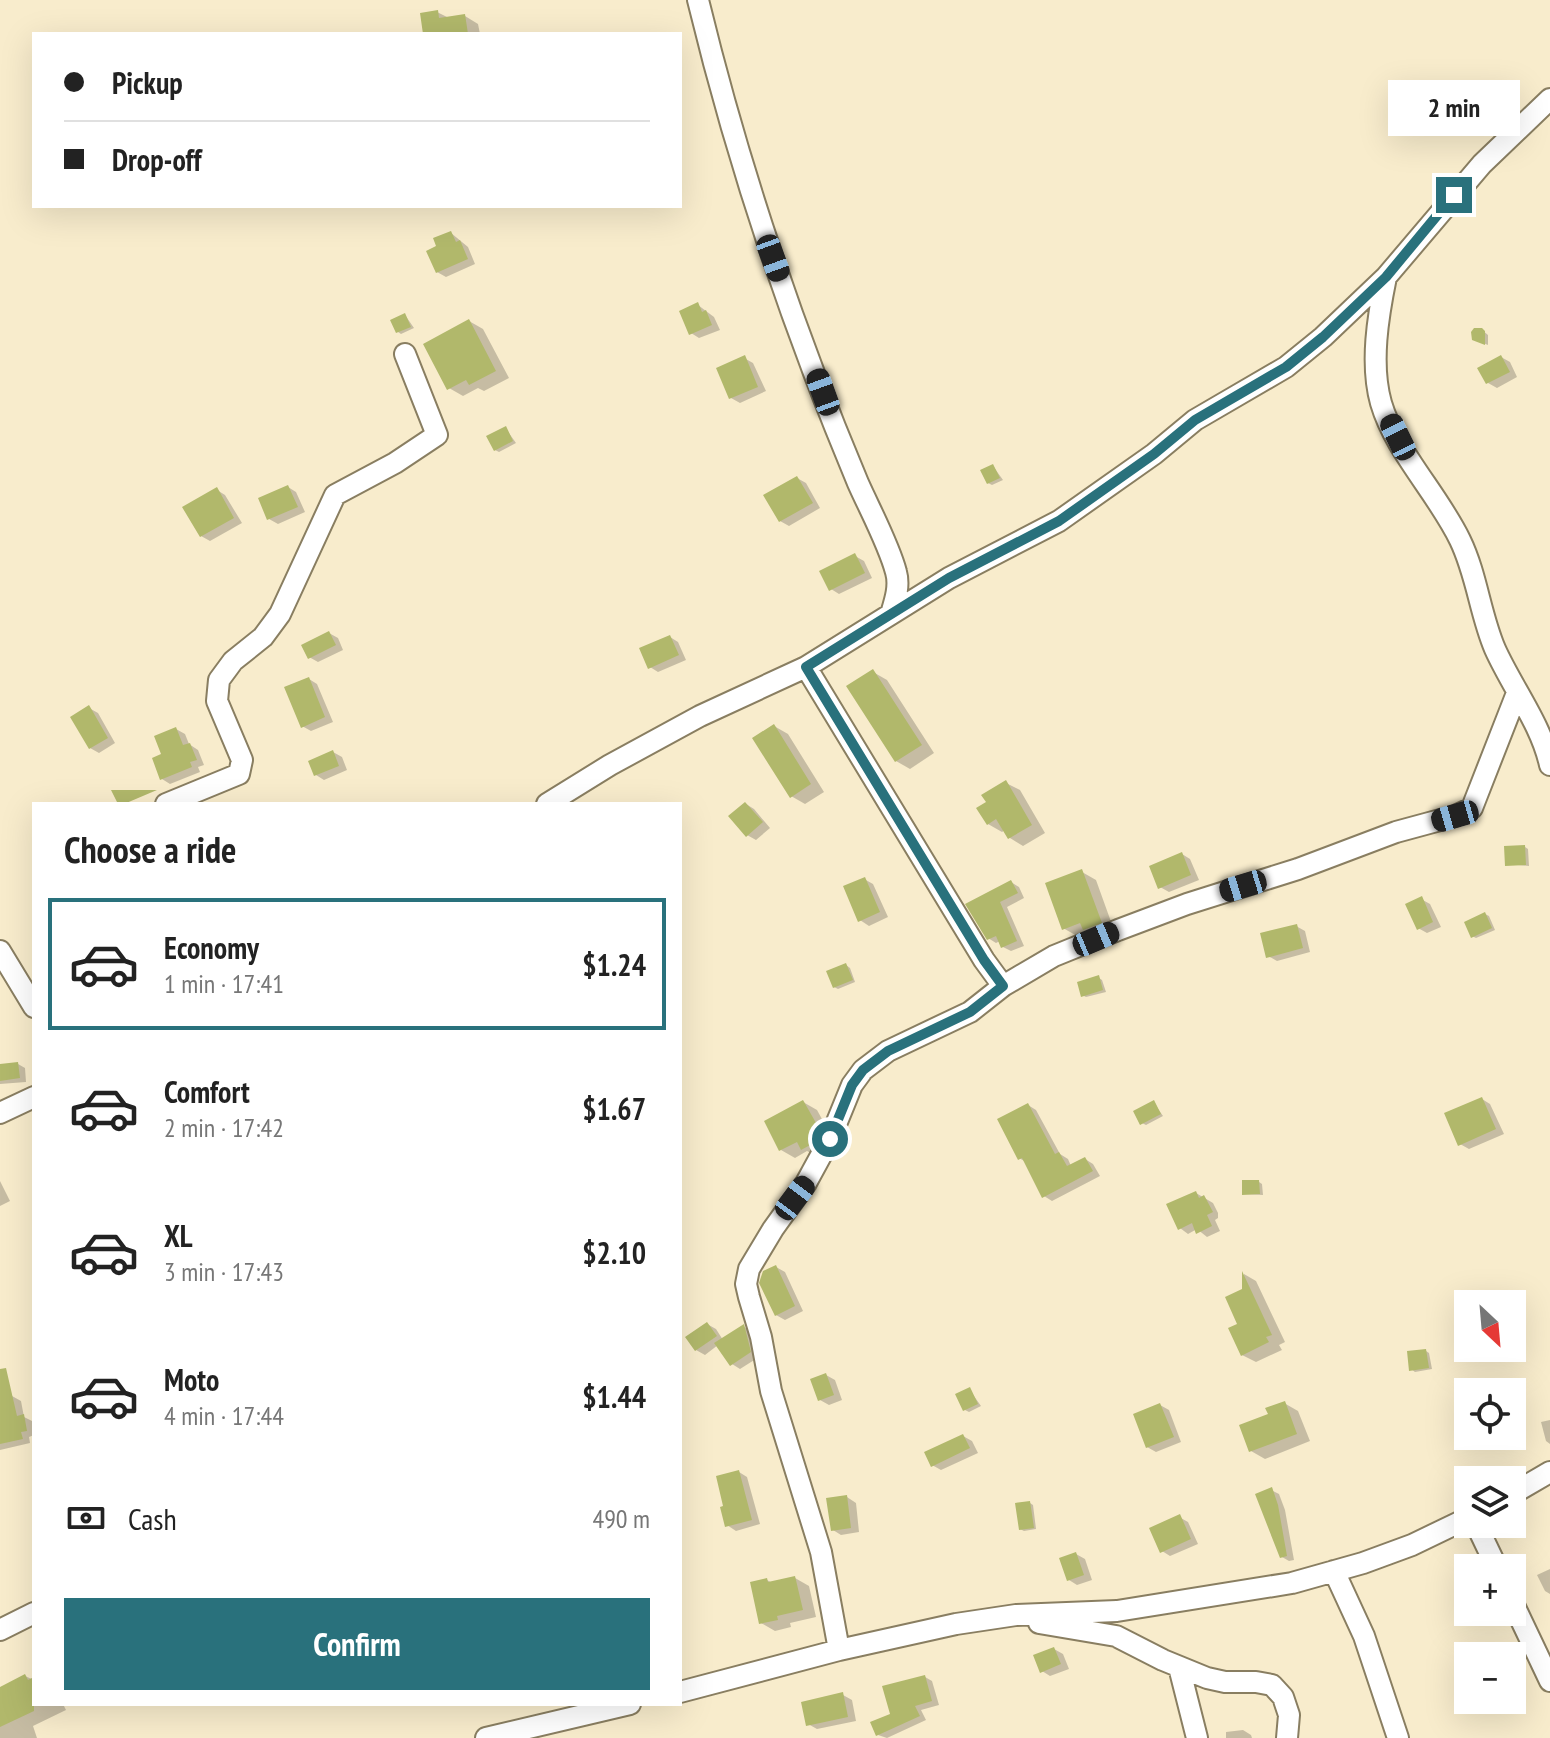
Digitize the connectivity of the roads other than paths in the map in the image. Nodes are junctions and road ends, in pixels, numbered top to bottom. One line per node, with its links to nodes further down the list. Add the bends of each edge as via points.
1 (698, 0): 5 (street, via 763,231 897,574)
2 (1550, 99): 3 (street, via 1482,164)
3 (1386, 277): 5 (street, via 1286,367 1195,420 1059,521); 7 (street, via 1376,376 1382,405 1460,539 1494,646)
4 (405, 354): 9 (street, via 437,435 335,495 280,614 219,680 217,701 242,760 239,774)
5 (891, 614): 6 (street)
6 (806, 667): 10 (street, via 700,716); 12 (street)
7 (1517, 693): 8 (street); 12 (street, via 1472,808 1118,930 1054,956)
8 (1550, 765)
9 (171, 802)
10 (550, 802)
11 (0, 951): 13 (street)
12 (1003, 986): 22 (street, via 970,1012 888,1051 863,1070 806,1183 749,1269 746,1284 771,1391 821,1552)
13 (32, 1004)
14 (1550, 1472): 15 (street)
15 (1526, 1486)
16 (1454, 1525): 17 (street)
17 (1334, 1571): 19 (street, via 1292,1583 1117,1611); 31 (street, via 1364,1636)
18 (32, 1614): 21 (street)
19 (1016, 1615): 22 (street); 23 (street, via 1116,1636)
20 (1524, 1626): 24 (street)
21 (0, 1630)
22 (839, 1650): 25 (street)
23 (1179, 1667): 29 (street); 30 (street, via 1225,1682 1272,1685 1289,1715)
24 (1550, 1681)
25 (682, 1691)
26 (623, 1706): 27 (street)
27 (528, 1733): 28 (street)
28 (486, 1738)
29 (1197, 1738)
30 (1287, 1738)
31 (1398, 1738)

